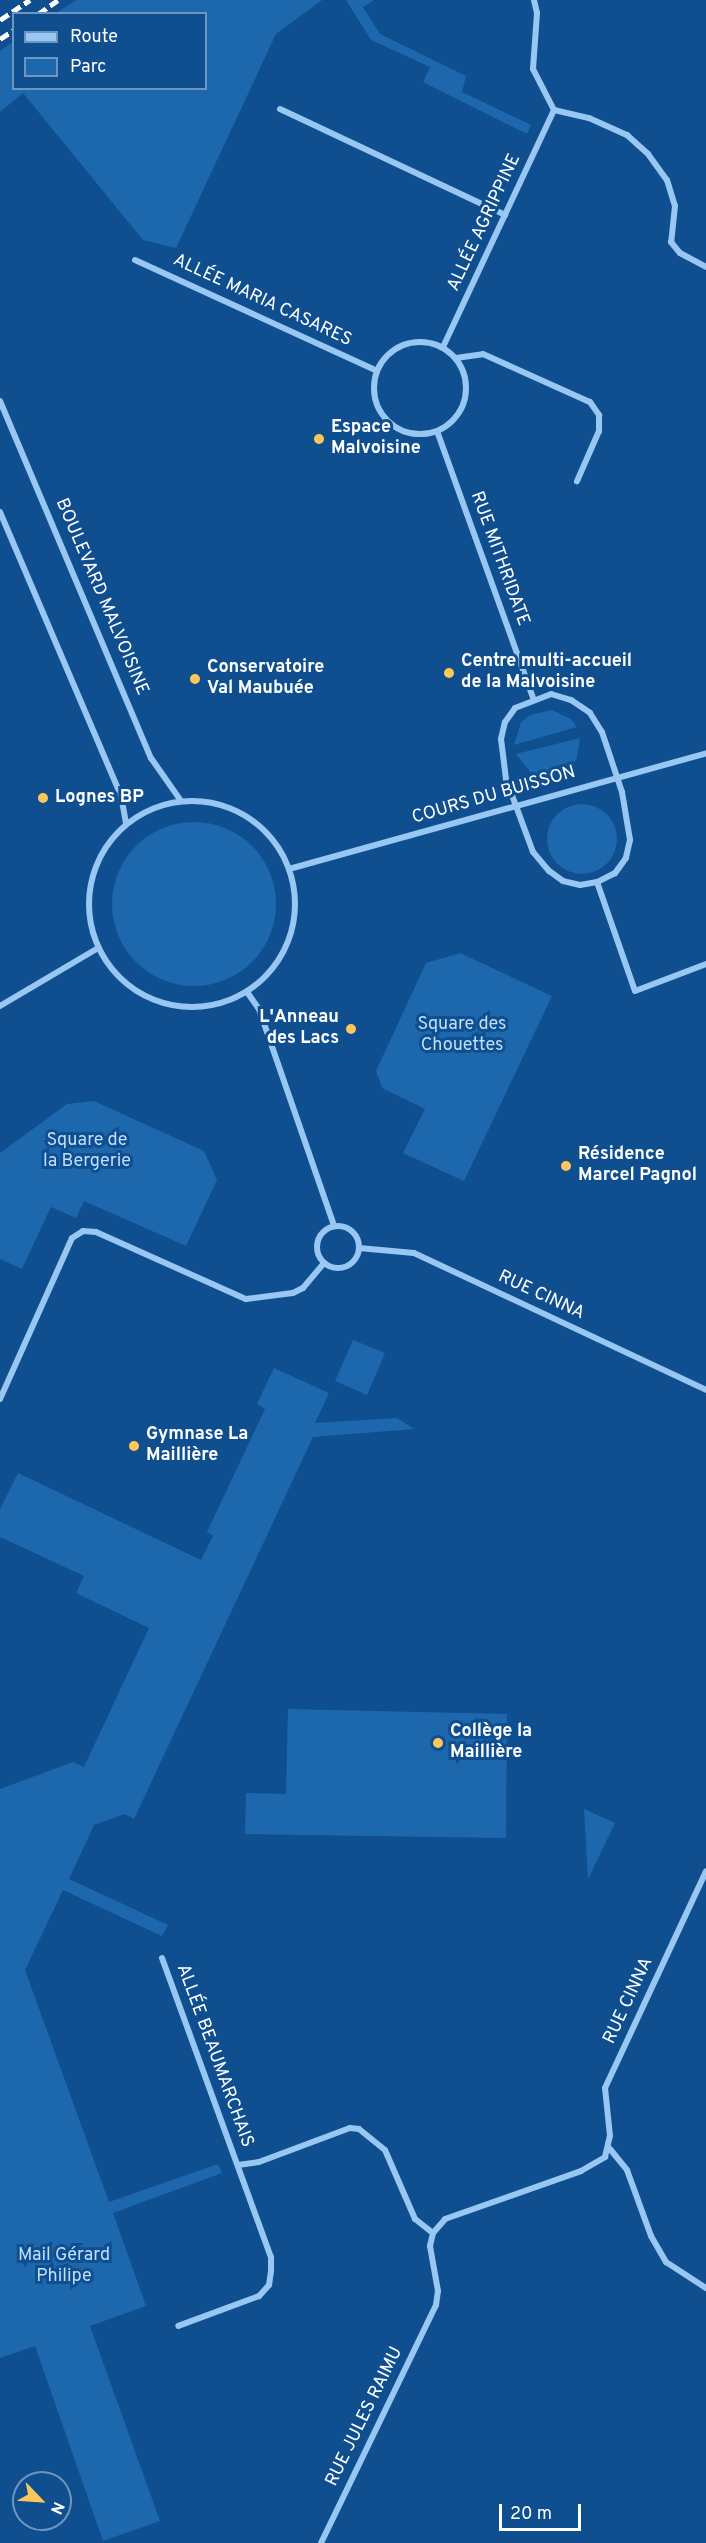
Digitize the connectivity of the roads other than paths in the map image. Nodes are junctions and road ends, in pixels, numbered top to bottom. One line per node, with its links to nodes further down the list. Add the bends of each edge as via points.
1 (534, 0): 3 (street, via 537,13 532,69)
2 (280, 109): 4 (street)
3 (554, 110): 4 (street, ALLÉE AGRIPPINE); 6 (street, via 589,118 627,135 648,154 667,180 675,206 671,242 680,253)
4 (505, 215): 7 (street, ALLÉE AGRIPPINE)
5 (135, 260): 9 (street, ALLÉE MARIA CASARES)
6 (706, 267)
7 (443, 347): 8 (street); 9 (street, via 412,342 385,357)
8 (456, 358): 11 (street, via 467,387 464,402 457,416); 12 (street, via 483,354 590,402 599,415 599,431)
9 (377, 371): 11 (street, via 375,400 390,424 416,435)
10 (0, 401): 17 (street, BOULEVARD MALVOISINE, via 152,758)
11 (437, 431): 14 (street, RUE MITHRIDATE)
12 (577, 481)
13 (0, 512): 19 (street, via 121,795)
14 (533, 698): 16 (street, via 551,694 571,700 590,713 602,732); 18 (street, via 515,708 501,739)
15 (706, 753): 16 (street, COURS DU BUISSON)
16 (618, 778): 18 (street, COURS DU BUISSON); 21 (street, via 630,840 626,858 615,873)
17 (182, 801): 19 (street, via 143,813); 20 (street, via 209,802 251,820 277,845)
18 (514, 805): 20 (street, COURS DU BUISSON); 21 (street, via 534,852 549,871 563,881 580,885)
19 (126, 824): 22 (street, via 99,860 91,881 91,926)
20 (289, 869): 24 (street, via 295,897 294,924 279,959)
21 (597, 882): 23 (street, via 635,991)
22 (98, 948): 24 (street, via 114,972 136,991 162,1003 191,1008 220,1004); 25 (street)
23 (706, 964)
24 (247, 992): 26 (street, via 258,1009)
25 (0, 1006)
26 (334, 1226): 27 (street, via 352,1231); 28 (street, via 319,1239 318,1252)
27 (359, 1248): 28 (street, via 350,1265 337,1268); 29 (street, RUE CINNA, via 414,1253)
28 (324, 1263): 30 (street, via 303,1288 293,1293 246,1299 96,1232 83,1231 72,1238)
29 (706, 1390)
30 (0, 1399)
31 (706, 1871): 33 (street, RUE CINNA, via 605,2088)
32 (162, 1958): 34 (street, ALLÉE BEAUMARCHAIS)
33 (610, 2149): 35 (street, via 598,2164 445,2219); 36 (street, via 627,2170 651,2236 666,2262)
34 (238, 2165): 35 (street, ALLÉE BEAUMARCHAIS, via 259,2162 350,2128 358,2129 385,2150 415,2219); 37 (street, ALLÉE BEAUMARCHAIS, via 271,2257 269,2285 260,2296)
35 (433, 2233): 38 (street, RUE JULES RAIMU, via 430,2246 438,2291 436,2305)
36 (706, 2288)
37 (178, 2326)
38 (321, 2543)

